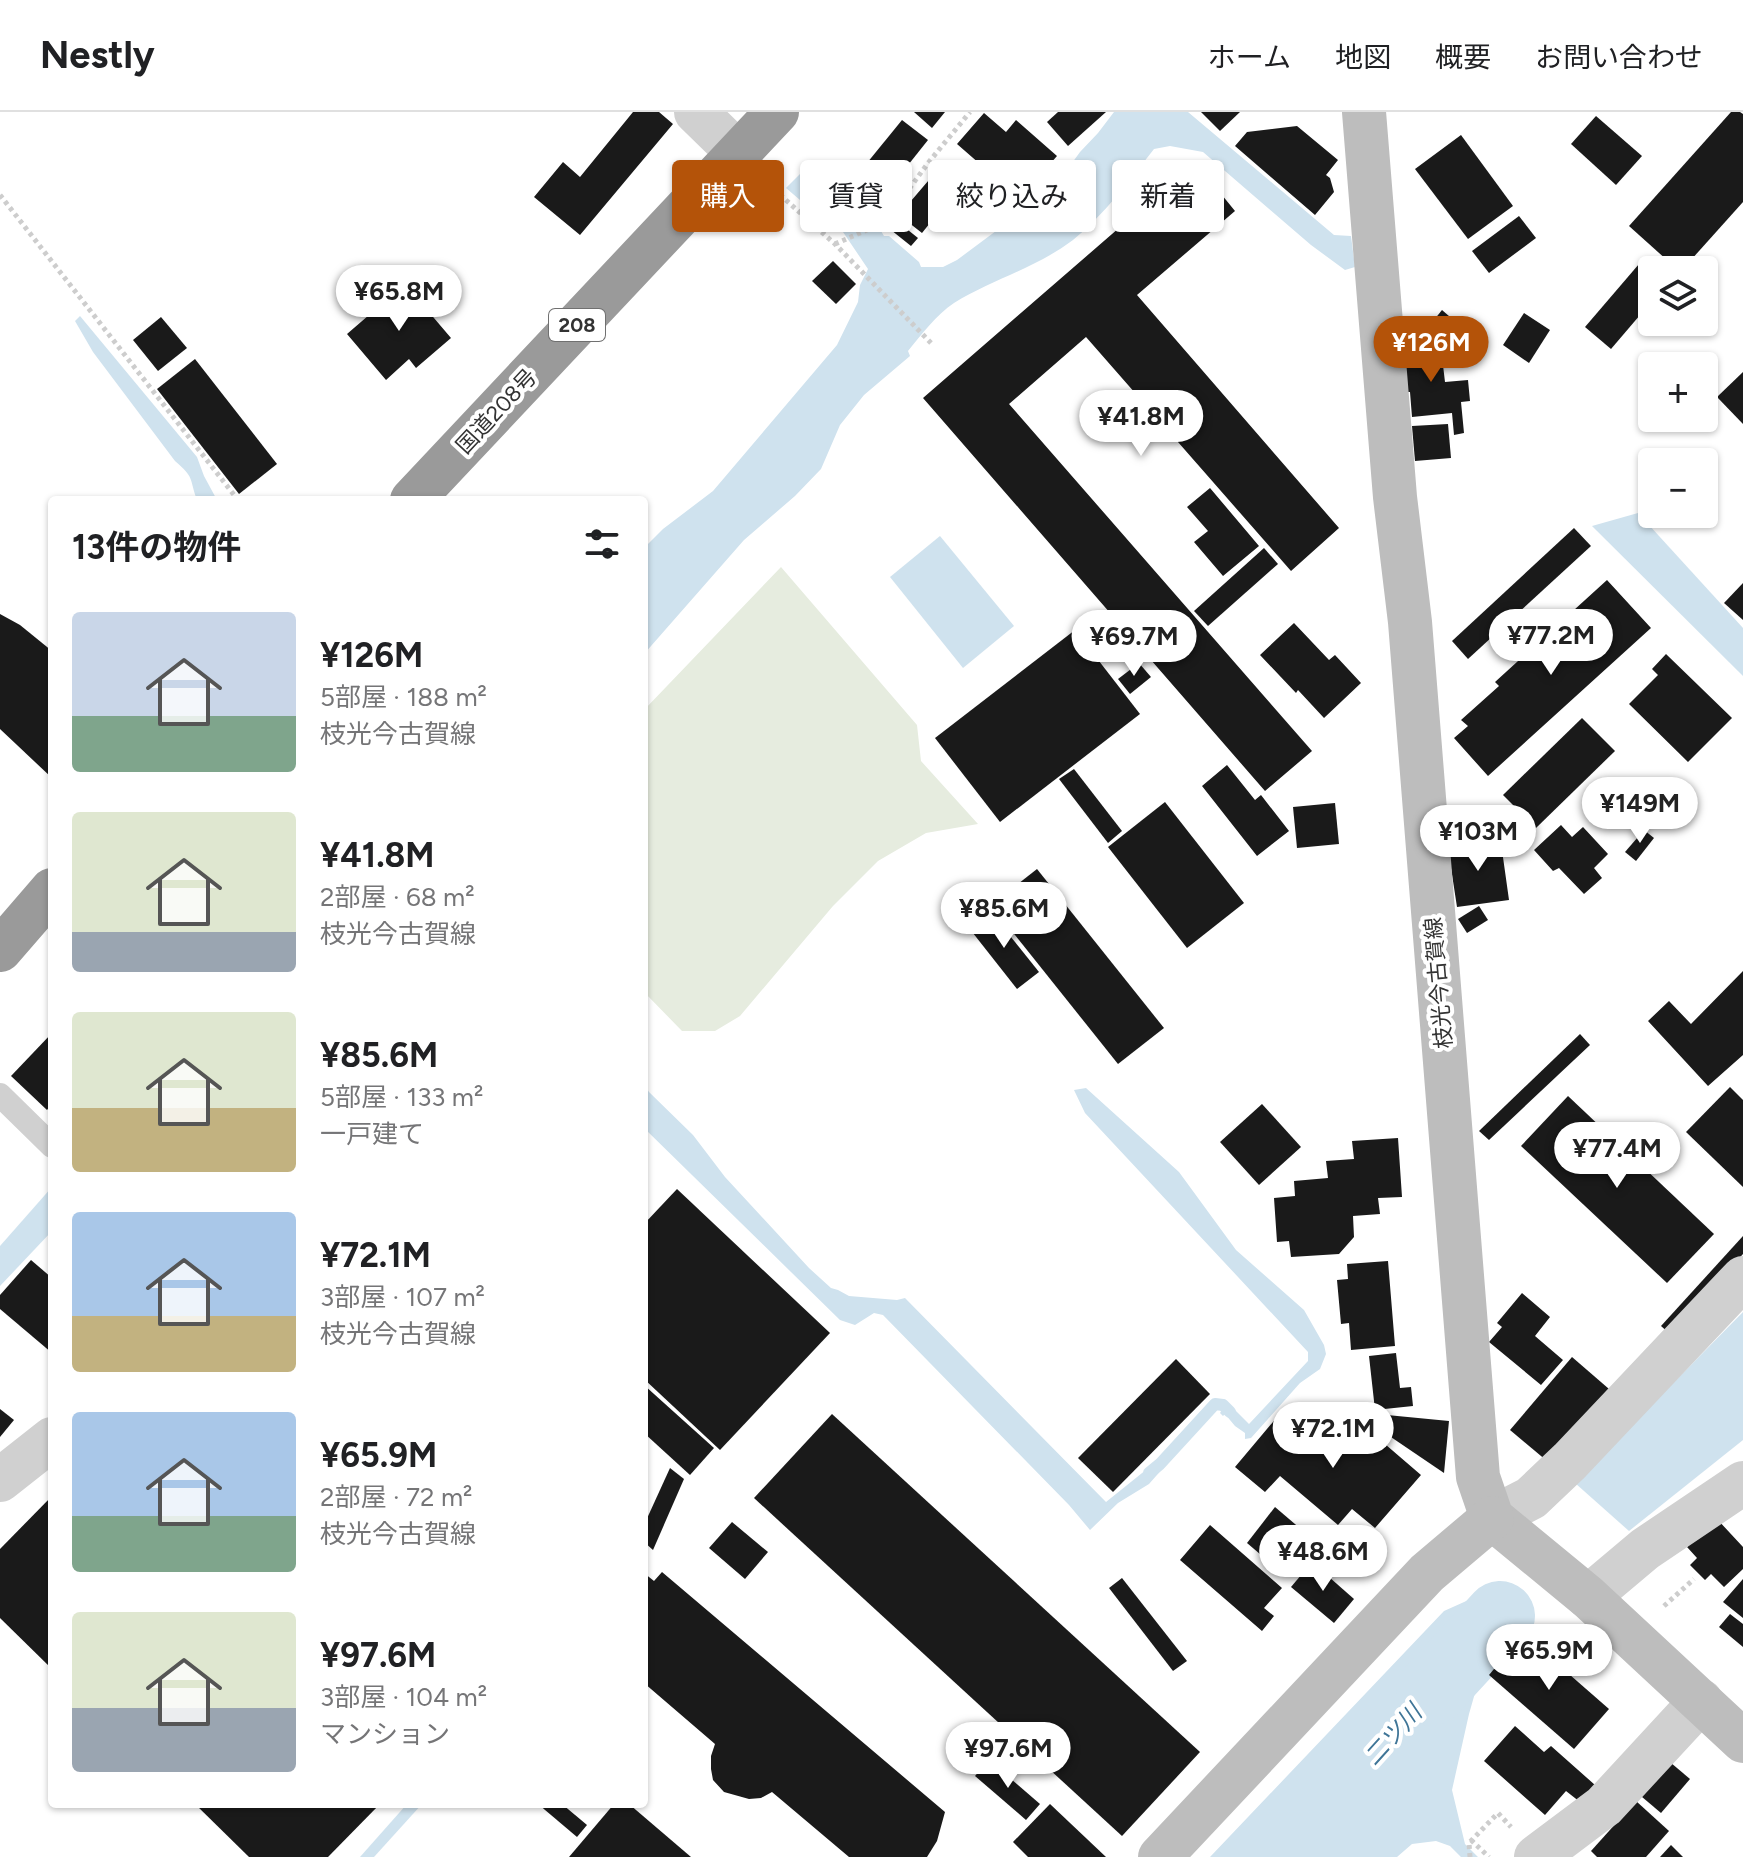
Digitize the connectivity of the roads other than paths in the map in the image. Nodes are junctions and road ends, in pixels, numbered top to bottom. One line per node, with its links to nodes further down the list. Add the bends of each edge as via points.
1 (696, 112): 4 (street)
2 (777, 112): 5 (highway, 国道208号 / 208)
3 (1364, 112): 16 (main road, 枝光今古賀線, via 1478,1477)
4 (747, 160)
5 (750, 160)
6 (679, 232): 7 (highway, 国道208号 / 208)
7 (416, 496)
8 (48, 895): 9 (highway)
9 (0, 950)
10 (0, 1095): 11 (lane)
11 (48, 1142)
12 (1743, 1278): 16 (street, via 1551,1480 1531,1498)
13 (48, 1442): 14 (street)
14 (0, 1480)
15 (1743, 1483): 17 (street, via 1645,1549)
16 (1492, 1518): 17 (main road); 20 (main road, via 1427,1573)
17 (1588, 1597): 18 (main road)
18 (1701, 1701): 19 (main road); 21 (street, via 1604,1806)
19 (1743, 1741)
20 (1160, 1857)
21 (1536, 1857)

